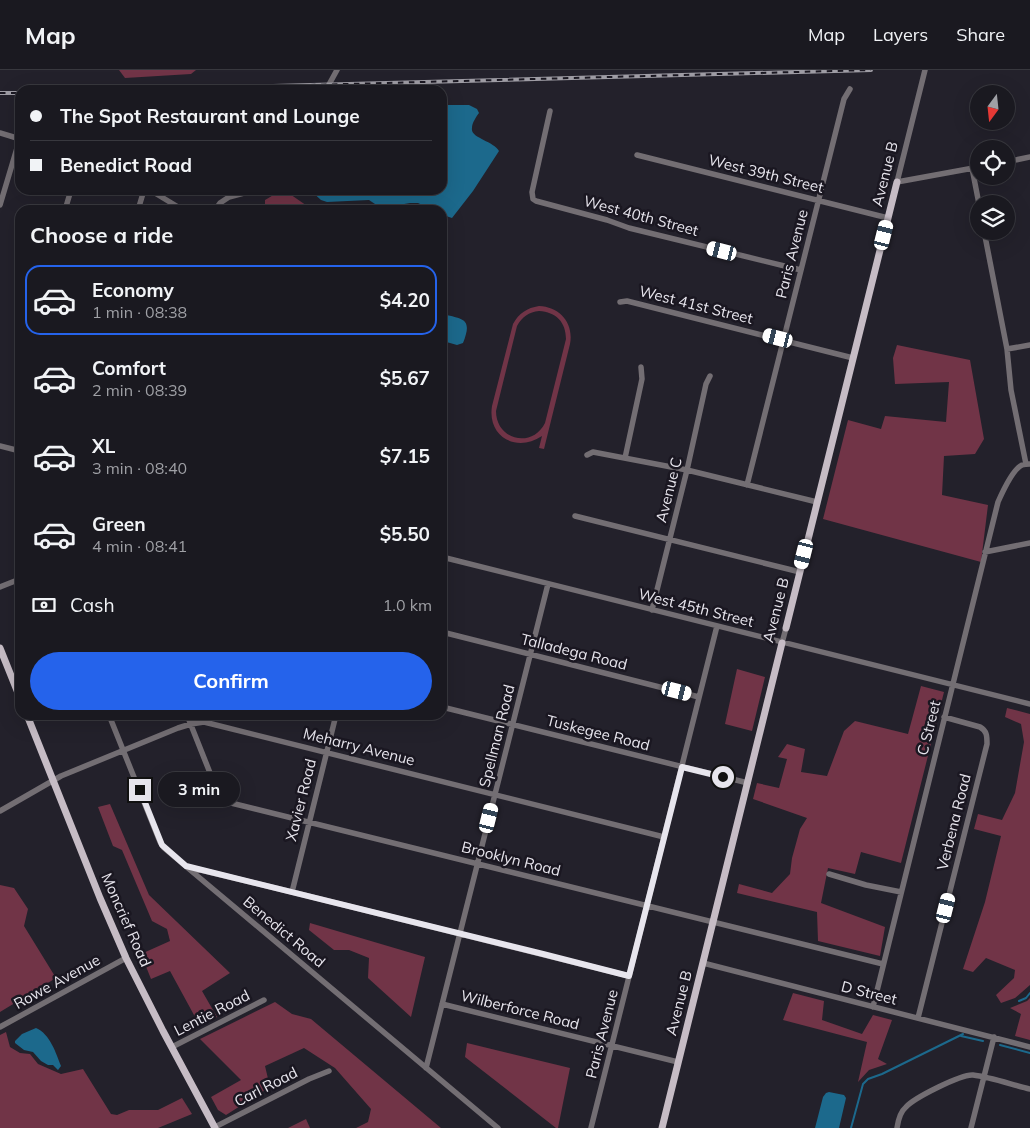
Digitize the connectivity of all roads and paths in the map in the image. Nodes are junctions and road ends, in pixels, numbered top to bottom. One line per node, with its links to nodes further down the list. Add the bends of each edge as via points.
1 (337, 70): 3 (street)
2 (925, 70): 13 (street, Avenue B)
3 (329, 85)
4 (850, 89): 16 (street, Paris Avenue, via 844,99)
5 (550, 111): 22 (street, West 40th Street, via 533,199 629,228)
6 (0, 133): 7 (street)
7 (15, 138)
8 (637, 155): 16 (street, West 39th Street)
9 (15, 156): 17 (street)
10 (1030, 157): 11 (street)
11 (1015, 160)
12 (970, 169): 13 (street)
13 (897, 182): 20 (main road, Avenue B)
14 (158, 195): 18 (street)
15 (237, 195): 19 (street)
16 (818, 200): 20 (street, West 39th Street); 22 (street, Paris Avenue)
17 (0, 205)
18 (174, 205)
19 (219, 205)
20 (888, 218): 27 (main road, Avenue B)
21 (986, 240): 26 (street)
22 (801, 270): 24 (street, Paris Avenue)
23 (620, 302): 24 (street, West 41st Street, via 627,301)
24 (783, 340): 27 (street, West 41st Street); 36 (street, Paris Avenue)
25 (1030, 345): 26 (street)
26 (1007, 349): 34 (street, via 1011,390)
27 (853, 358): 37 (main road, Avenue B)
28 (641, 367): 33 (street, via 642,379)
29 (710, 376): 35 (street, Avenue C)
30 (0, 446): 31 (street)
31 (15, 450)
32 (587, 455): 33 (street, via 593,452)
33 (625, 458): 35 (street)
34 (1028, 464): 41 (street, C Street, via 1016,470 1000,496)
35 (687, 470): 36 (street); 39 (street, Avenue C)
36 (747, 484): 37 (street)
37 (817, 502): 43 (main road, Avenue B)
38 (575, 516): 39 (street)
39 (669, 540): 43 (street); 47 (street, Avenue C)
40 (1030, 544): 41 (street)
41 (985, 552): 54 (street, C Street)
42 (447, 558): 45 (street, West 45th Street)
43 (800, 572): 49 (main road, Avenue B)
44 (15, 581): 46 (street)
45 (548, 584): 47 (street, West 45th Street); 53 (street, Spellman Road)
46 (0, 587)
47 (652, 610): 48 (street, West 45th Street)
48 (717, 626): 51 (street, West 45th Street); 56 (street, Paris Avenue)
49 (786, 628): 51 (street, Avenue B)
50 (447, 633): 53 (street, Talladega Road)
51 (782, 643): 54 (street, West 45th Street); 70 (main road, Avenue B)
52 (0, 648): 55 (main road)
53 (530, 654): 56 (street, Talladega Road); 65 (street, Spellman Road)
54 (953, 685): 57 (street, West 45th Street); 59 (street, C Street)
55 (15, 686)
56 (699, 697): 68 (street, Paris Avenue)
57 (1030, 704)
58 (447, 708): 65 (street, Tuskegee Road)
59 (944, 717): 79 (street, C Street); 90 (street, Verbena Road, via 980,727 986,733 987,744)
60 (29, 720): 69 (main road, Moncrief Road)
61 (111, 720): 66 (street, Benedict Road)
62 (189, 720): 64 (street, Brooklyn Road)
63 (335, 720): 67 (street, Xavier Road)
64 (191, 724): 66 (street, Meharry Avenue); 67 (street, Meharry Avenue, via 209,722); 73 (street, Brooklyn Road, via 223,800)
65 (512, 724): 68 (street, Tuskegee Road); 71 (street, Spellman Road)
66 (124, 750): 69 (street, Meharry Avenue); 76 (street, Benedict Road, via 160,842)
67 (327, 752): 71 (street, Meharry Avenue); 73 (street, Xavier Road)
68 (682, 767): 70 (street, Tuskegee Road); 74 (street, Paris Avenue)
69 (53, 781): 72 (street, Meharry Avenue); 83 (main road, Moncrief Road)
70 (748, 783): 81 (main road, Avenue B)
71 (495, 794): 74 (street, Meharry Avenue); 75 (street, Spellman Road)
72 (0, 811)
73 (309, 822): 75 (street, Brooklyn Road); 78 (street, Xavier Road)
74 (664, 836): 80 (street, Paris Avenue)
75 (478, 864): 80 (street, Brooklyn Road); 82 (street, Spellman Road)
76 (186, 866): 78 (street); 97 (street, Benedict Road)
77 (829, 874): 79 (street)
78 (292, 892): 82 (street)
79 (901, 892): 85 (street, C Street)
80 (647, 906): 81 (street, Brooklyn Road); 86 (street, Paris Avenue)
81 (713, 922): 84 (main road, Avenue B); 85 (street, Brooklyn Road)
82 (460, 934): 86 (street); 88 (street, Spellman Road)
83 (126, 958): 91 (street, Rowe Avenue); 95 (main road, Moncrief Road)
84 (703, 963): 89 (street, D Street); 96 (main road, Avenue B)
85 (883, 964): 89 (street, C Street)
86 (629, 976): 93 (street, Paris Avenue)
87 (264, 1000): 95 (street, Lentie Road)
88 (442, 1004): 93 (street, Wilberforce Road); 97 (street, Spellman Road)
89 (873, 1007): 90 (street, D Street)
90 (918, 1018): 92 (street, D Street)
91 (0, 1027)
92 (994, 1037): 94 (street, D Street); 99 (street)
93 (612, 1046): 96 (street, Wilberforce Road); 103 (street, Paris Avenue)
94 (1030, 1046)
95 (172, 1047): 101 (main road, Moncrief Road)
96 (678, 1062): 104 (main road, Avenue B)
97 (426, 1068): 102 (street, Benedict Road)
98 (329, 1071): 101 (street, Carl Road)
99 (984, 1078): 100 (street); 105 (street, via 961,1077 912,1101 901,1113); 106 (street)
100 (1030, 1089)
101 (215, 1127)
102 (498, 1128)
103 (591, 1128)
104 (662, 1128)
105 (897, 1128)
106 (971, 1128)

